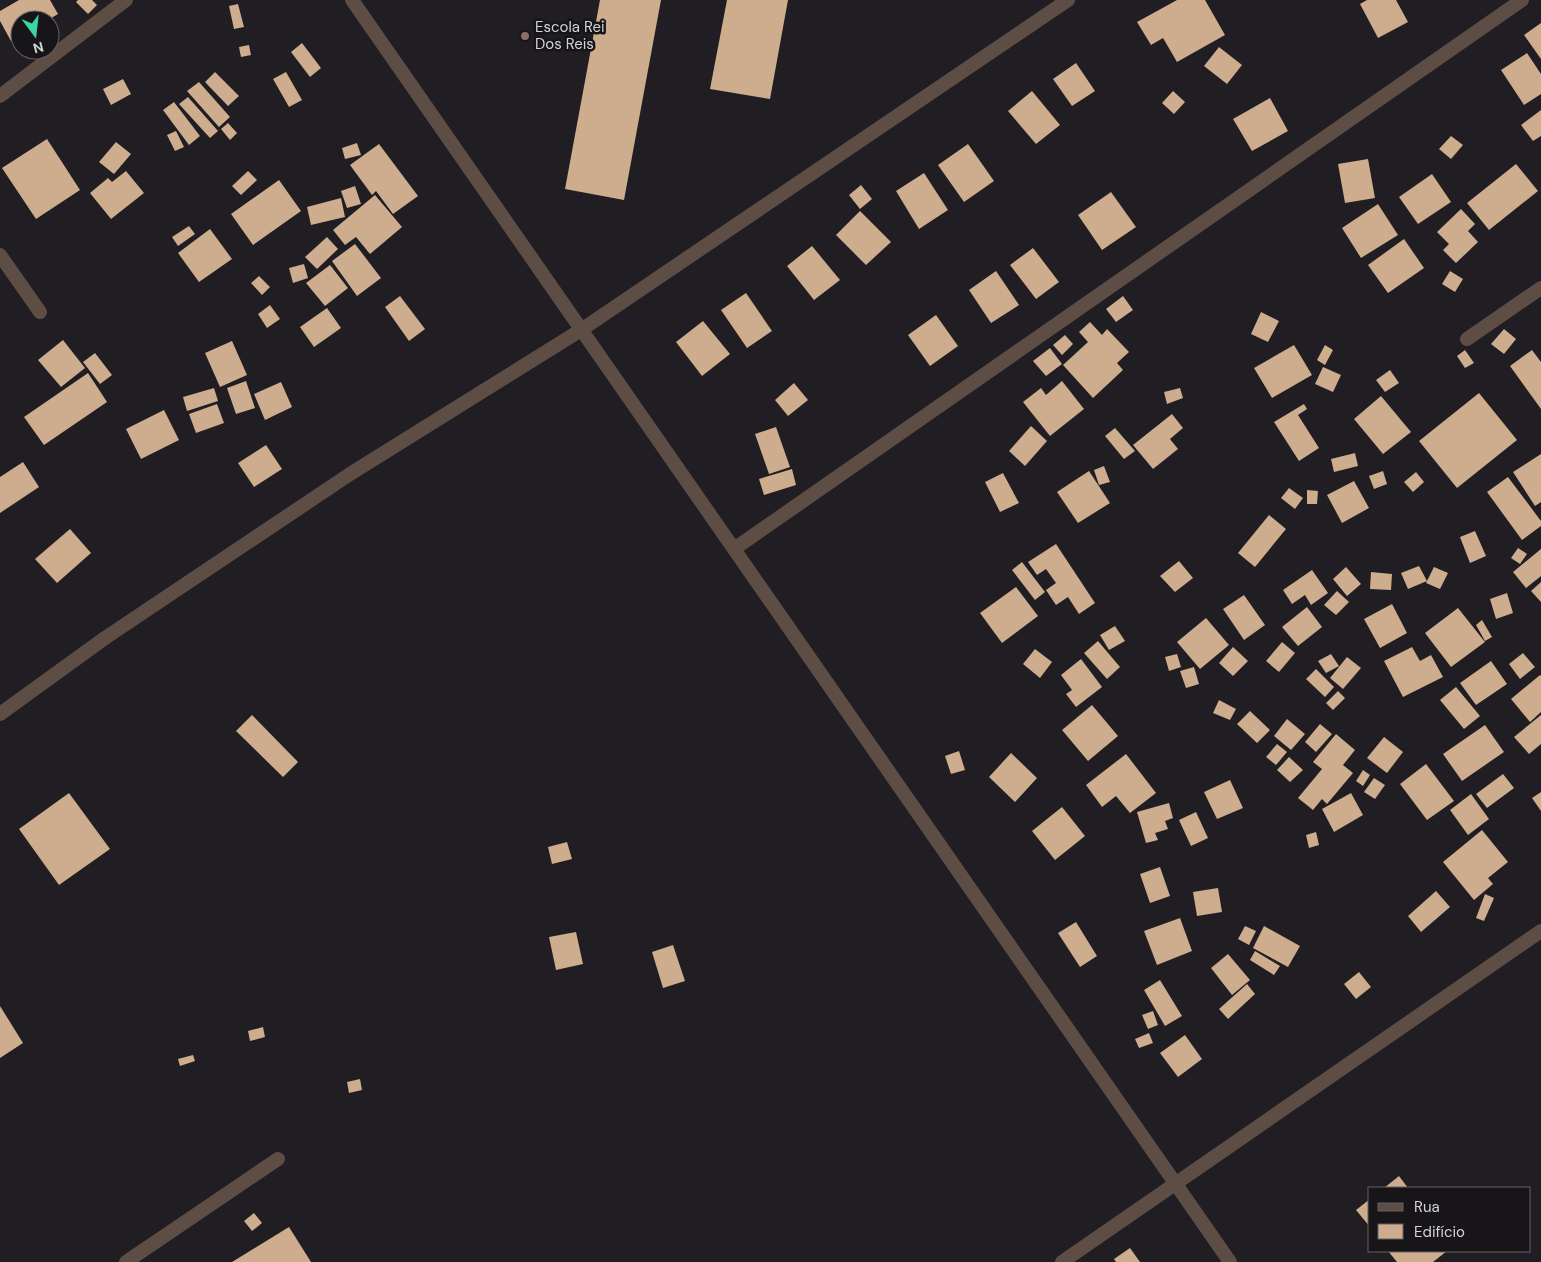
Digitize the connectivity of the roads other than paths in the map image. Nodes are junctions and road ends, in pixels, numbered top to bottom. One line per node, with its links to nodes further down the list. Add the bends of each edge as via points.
1 (126, 0): 5 (street)
2 (352, 0): 9 (street)
3 (1068, 0): 9 (street)
4 (1522, 0): 11 (street)
5 (0, 96)
6 (0, 255): 8 (street)
7 (1541, 288): 10 (street)
8 (40, 312)
9 (581, 330): 11 (street); 12 (street, via 342,480 105,638)
10 (1467, 339)
11 (734, 548): 15 (street)
12 (0, 714)
13 (1541, 931): 15 (street)
14 (278, 1159): 16 (street)
15 (1176, 1184): 17 (street); 18 (street)
16 (126, 1262)
17 (1062, 1262)
18 (1230, 1262)

